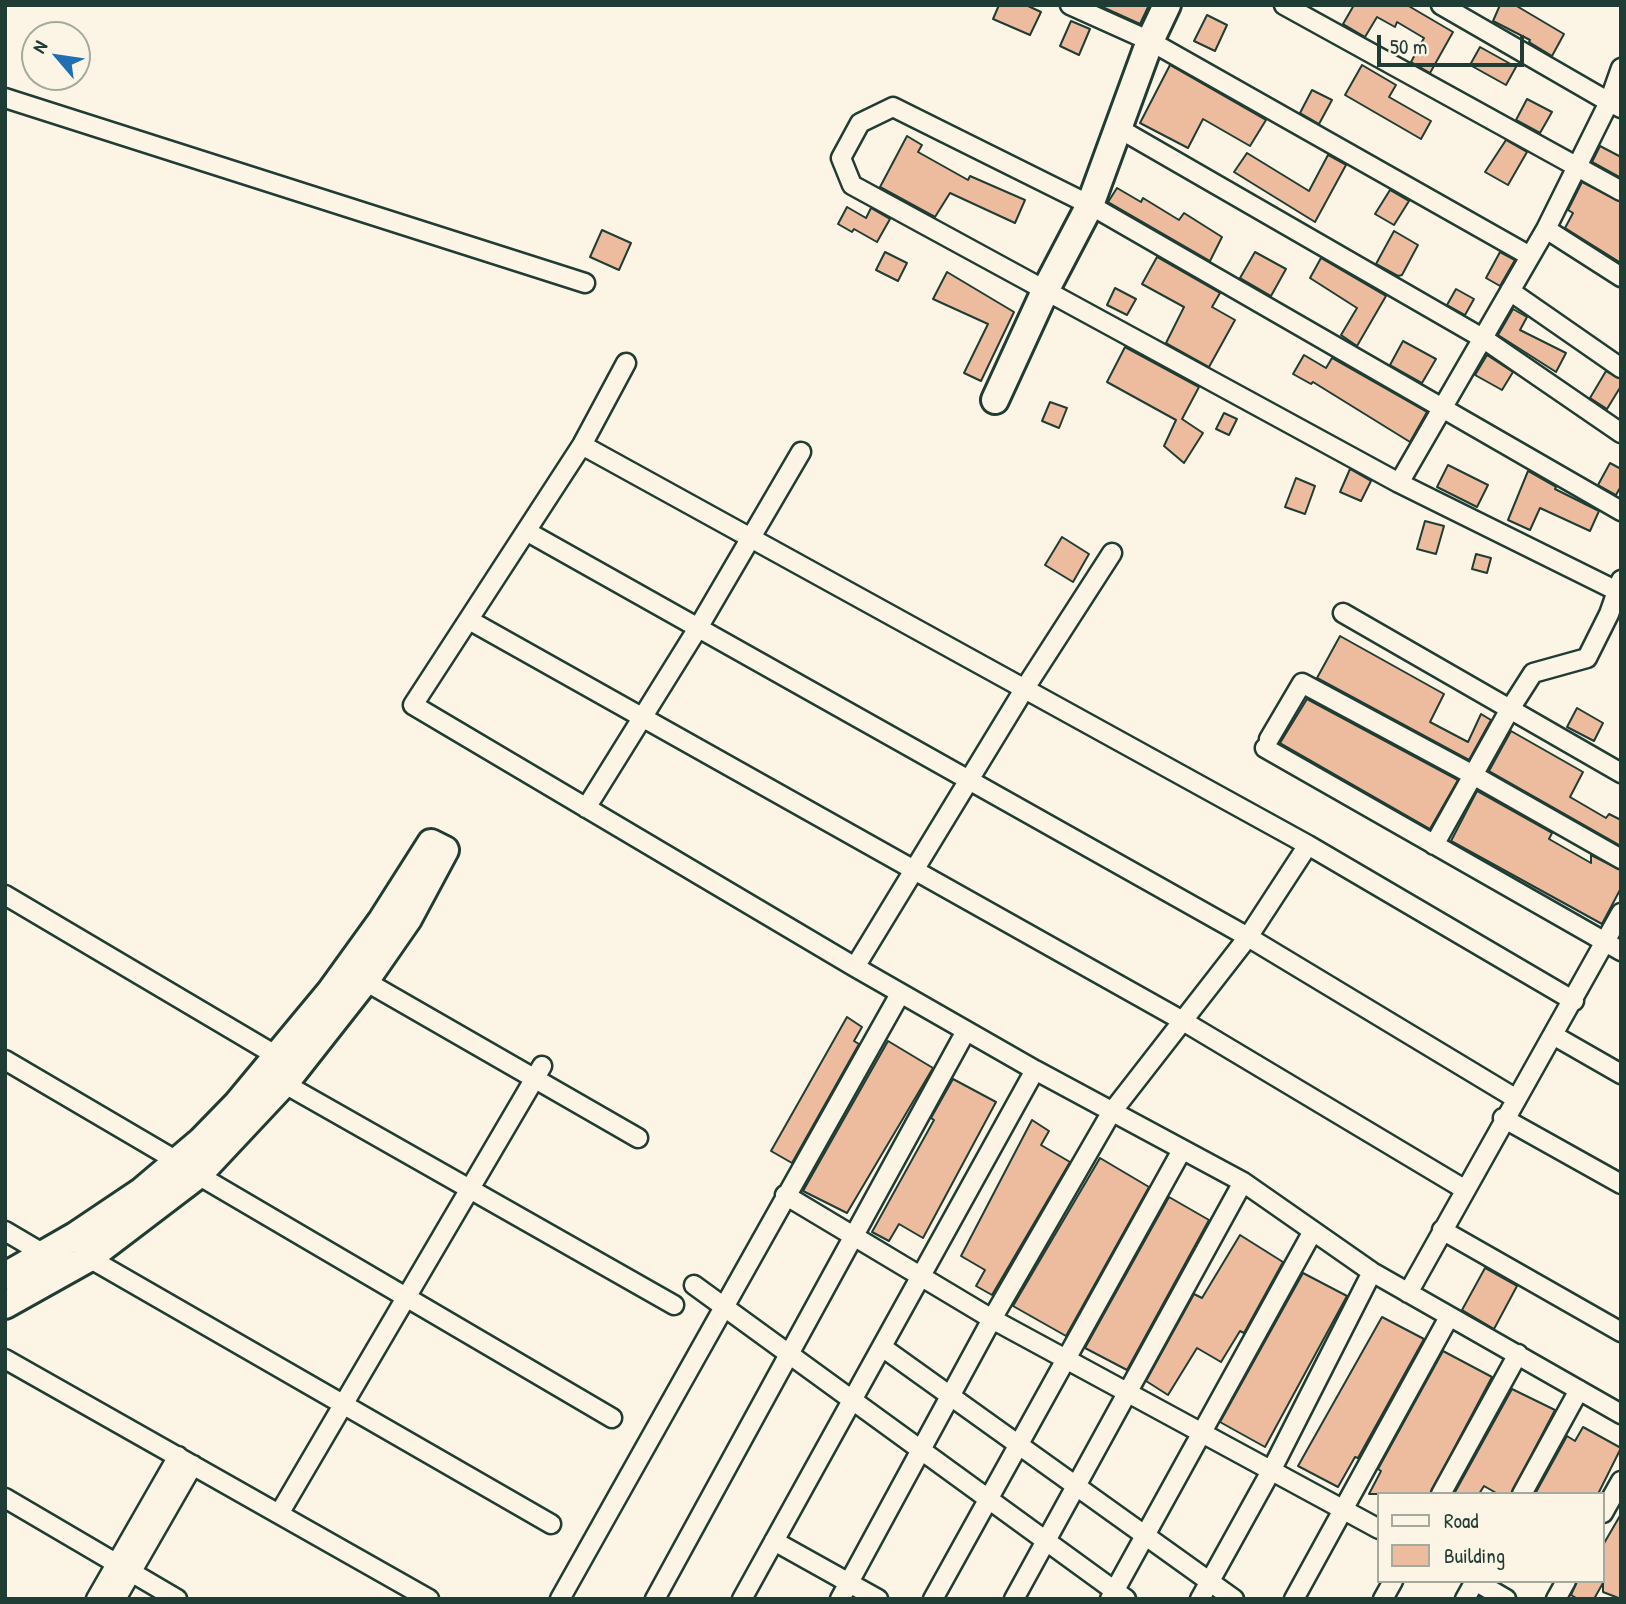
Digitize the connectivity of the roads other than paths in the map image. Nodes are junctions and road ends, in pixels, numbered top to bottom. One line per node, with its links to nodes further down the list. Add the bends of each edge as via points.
1 (1070, 5): 5 (street)
2 (1167, 5): 5 (street)
3 (1284, 5): 10 (street)
4 (1441, 5): 8 (street)
5 (1150, 41): 9 (street); 14 (street)
6 (1621, 68): 8 (street)
7 (5, 98): 16 (street)
8 (1615, 105): 10 (street)
9 (1118, 128): 12 (street); 19 (street)
10 (1576, 168): 11 (street); 13 (street)
11 (1621, 191)
12 (1090, 205): 17 (street); 17 (street, via 893,107 860,123 841,158 852,185); 23 (street)
13 (1546, 229): 14 (street); 15 (street)
14 (1530, 256): 18 (street)
15 (1621, 277)
16 (585, 283)
17 (1045, 289): 22 (street); 27 (street)
18 (1510, 291): 19 (street); 21 (street)
19 (1484, 339): 23 (street); 24 (street)
20 (626, 363): 25 (street)
21 (1621, 368)
22 (995, 400)
23 (1443, 407): 27 (street); 28 (street)
24 (1621, 433)
25 (582, 446): 29 (street); 30 (street)
26 (801, 452): 30 (street)
27 (1399, 483): 32 (street)
28 (1621, 511)
29 (526, 531): 34 (street); 35 (street)
30 (750, 537): 35 (street); 36 (street)
31 (1112, 554): 36 (street)
32 (1618, 585): 37 (street, via 1587,658 1534,673)
33 (1343, 613): 37 (street)
34 (469, 620): 38 (street); 42 (street, via 413,705)
35 (698, 628): 38 (street); 41 (street)
36 (1025, 688): 41 (street); 43 (street)
37 (1510, 709): 39 (street); 40 (street)
38 (642, 718): 42 (street); 46 (street)
39 (1621, 773)
40 (1473, 775): 44 (street); 44 (street, via 1302,682 1267,744); 45 (street)
41 (970, 781): 46 (street); 49 (street)
42 (586, 808): 51 (street)
43 (1308, 845): 49 (street); 54 (street)
44 (1434, 845): 50 (street)
45 (1621, 859)
46 (913, 872): 51 (street); 55 (street)
47 (5, 895): 59 (street)
48 (1621, 913): 50 (street)
49 (1248, 937): 55 (street); 63 (street)
50 (1613, 946): 54 (street)
51 (855, 967): 53 (street)
52 (365, 981): 59 (street); 59 (street, via 408,919 445,850 431,843); 61 (street)
53 (900, 994): 56 (street); 73 (street)
54 (1574, 1001): 57 (street)
55 (1183, 1021): 64 (street); 72 (street)
56 (967, 1031): 60 (street); 77 (street)
57 (1553, 1035): 62 (street); 63 (street)
58 (5, 1060): 68 (street)
59 (275, 1070): 68 (street); 71 (street)
60 (1035, 1070): 64 (street); 82 (street)
61 (538, 1072): 66 (street); 71 (street)
62 (1621, 1074)
63 (1515, 1098): 65 (street)
64 (1111, 1112): 67 (street); 90 (street)
65 (1503, 1118): 70 (street); 72 (street)
66 (638, 1138)
67 (1182, 1150): 69 (street); 96 (street)
68 (188, 1168): 78 (street); 85 (street)
69 (1243, 1182): 76 (street); 98 (street)
70 (1621, 1184)
71 (469, 1189): 85 (street); 87 (street)
72 (1464, 1189): 74 (street)
73 (785, 1195): 77 (street); 88 (street)
74 (1442, 1230): 84 (street); 91 (street)
75 (5, 1231): 79 (street)
76 (1312, 1231): 80 (street); 104 (street)
77 (853, 1235): 82 (street); 93 (street)
78 (82, 1247): 79 (street); 86 (street); 101 (street)
79 (44, 1254): 81 (street)
80 (1372, 1272): 84 (street); 108 (street)
81 (5, 1276)
82 (922, 1276): 90 (street); 92 (street)
83 (694, 1285): 88 (street)
84 (1408, 1293): 89 (street)
85 (406, 1297): 101 (street); 103 (street)
86 (5, 1305)
87 (674, 1305)
88 (722, 1306): 93 (street); 135 (street)
89 (1449, 1317): 94 (street); 116 (street)
90 (992, 1320): 96 (street); 99 (street)
91 (1621, 1332)
92 (882, 1347): 99 (street); 100 (street)
93 (789, 1354): 100 (street); 136 (street)
94 (1518, 1354): 97 (street); 111 (street)
95 (5, 1359): 107 (street)
96 (1066, 1360): 98 (street); 105 (street)
97 (1579, 1390): 102 (street); 112 (street)
98 (1128, 1393): 104 (street); 110 (street)
99 (951, 1396): 105 (street); 106 (street)
100 (853, 1401): 106 (street); 121 (street)
101 (343, 1404): 117 (street); 118 (street)
102 (1621, 1414)
103 (612, 1418)
104 (1200, 1433): 108 (street); 120 (street)
105 (1018, 1445): 110 (street); 114 (street)
106 (922, 1451): 114 (street); 125 (street)
107 (185, 1461): 117 (street); 123 (street)
108 (1271, 1471): 116 (street); 124 (street)
109 (1621, 1481): 115 (street)
110 (1076, 1486): 120 (street); 122 (street)
111 (1442, 1492)
112 (1523, 1492)
113 (5, 1499): 123 (street)
114 (988, 1499): 122 (street); 140 (street)
115 (1605, 1509)
116 (1343, 1510): 119 (street); 144 (street)
117 (279, 1514): 134 (street)
118 (551, 1524)
119 (1378, 1528)
120 (1144, 1535): 124 (street); 130 (street)
121 (774, 1541): 125 (street); 137 (street)
122 (1046, 1541): 130 (street); 141 (street)
123 (123, 1568): 131 (street); 132 (street); 133 (street)
124 (1209, 1581): 142 (street); 143 (street)
125 (849, 1583): 138 (street); 139 (street)
126 (1392, 1583): 145 (street)
127 (1474, 1583): 146 (street)
128 (1478, 1583): 147 (street)
129 (1565, 1583): 148 (street)
130 (1117, 1596)
131 (96, 1599)
132 (116, 1599)
133 (177, 1599)
134 (429, 1599)
135 (560, 1599)
136 (654, 1599)
137 (742, 1599)
138 (840, 1599)
139 (878, 1599)
140 (933, 1599)
141 (1014, 1599)
142 (1200, 1599)
143 (1234, 1599)
144 (1294, 1599)
145 (1383, 1599)
146 (1465, 1599)
147 (1506, 1599)
148 (1556, 1599)

